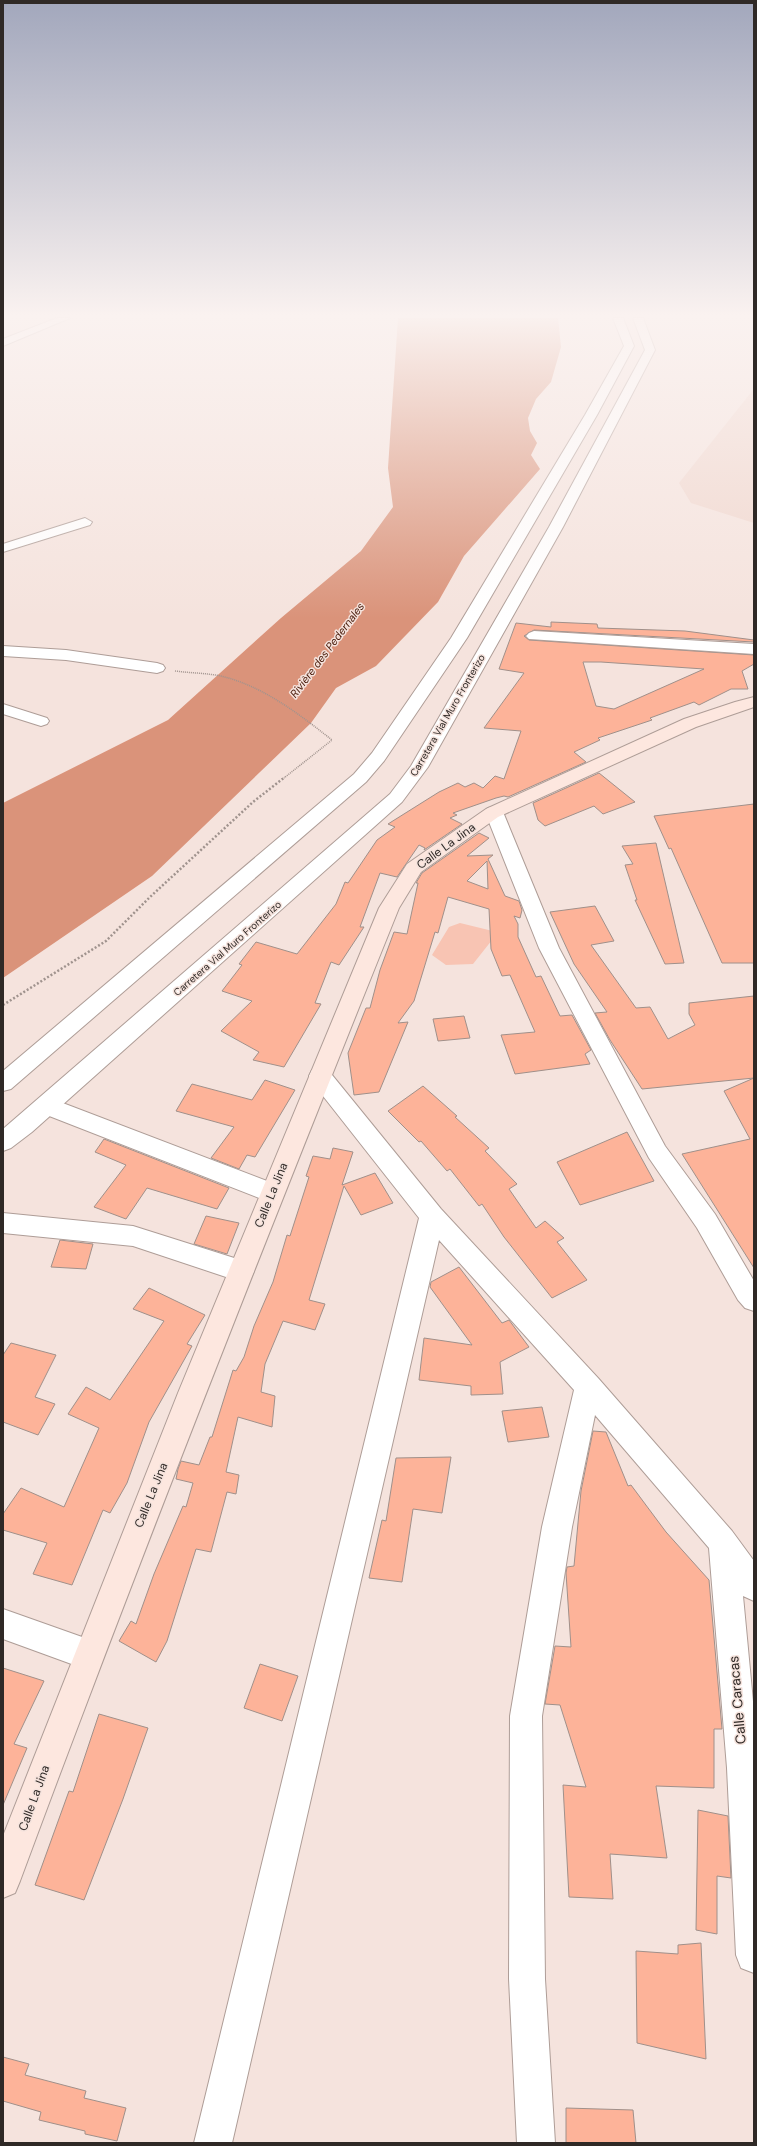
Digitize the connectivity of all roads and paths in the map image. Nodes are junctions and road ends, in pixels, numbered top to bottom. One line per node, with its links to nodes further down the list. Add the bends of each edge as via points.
1 (589, 418): 15 (street, via 459,638 378,757 360,778)
2 (614, 418): 16 (street, Carretera Vial Muro Fronterizo, via 556,527 420,767 396,798)
3 (85, 522): 4 (street)
4 (3, 548)
5 (534, 636): 6 (street)
6 (754, 648)
7 (3, 651): 8 (street, via 66,655)
8 (157, 668): 13 (path, via 226,677 258,690 311,723 332,740 253,802 106,941)
9 (754, 702): 12 (main road, Calle La Jina, via 690,723)
10 (3, 709): 11 (street)
11 (42, 721)
12 (494, 812): 14 (main road, Calle La Jina, via 414,868 389,908); 22 (street, via 549,948 653,1144 706,1221)
13 (3, 1005)
14 (320, 1076): 18 (main road, Calle La Jina); 19 (street)
15 (3, 1083)
16 (47, 1106): 17 (street, Carretera Vial Muro Fronterizo); 18 (street)
17 (3, 1142)
18 (272, 1193): 21 (main road, Calle La Jina)
19 (432, 1216): 23 (street); 30 (street)
20 (3, 1223): 21 (street, via 133,1236)
21 (241, 1271): 27 (main road, Calle La Jina)
22 (754, 1300)
23 (588, 1388): 24 (street); 31 (street, via 557,1527 526,1716 527,1979)
24 (722, 1541): 25 (street); 29 (street, Calle Caracas, via 743,1768)
25 (754, 1586)
26 (3, 1624): 27 (street)
27 (88, 1654): 28 (main road, Calle La Jina)
28 (3, 1881)
29 (754, 1955)
30 (213, 2143)
31 (536, 2143)

